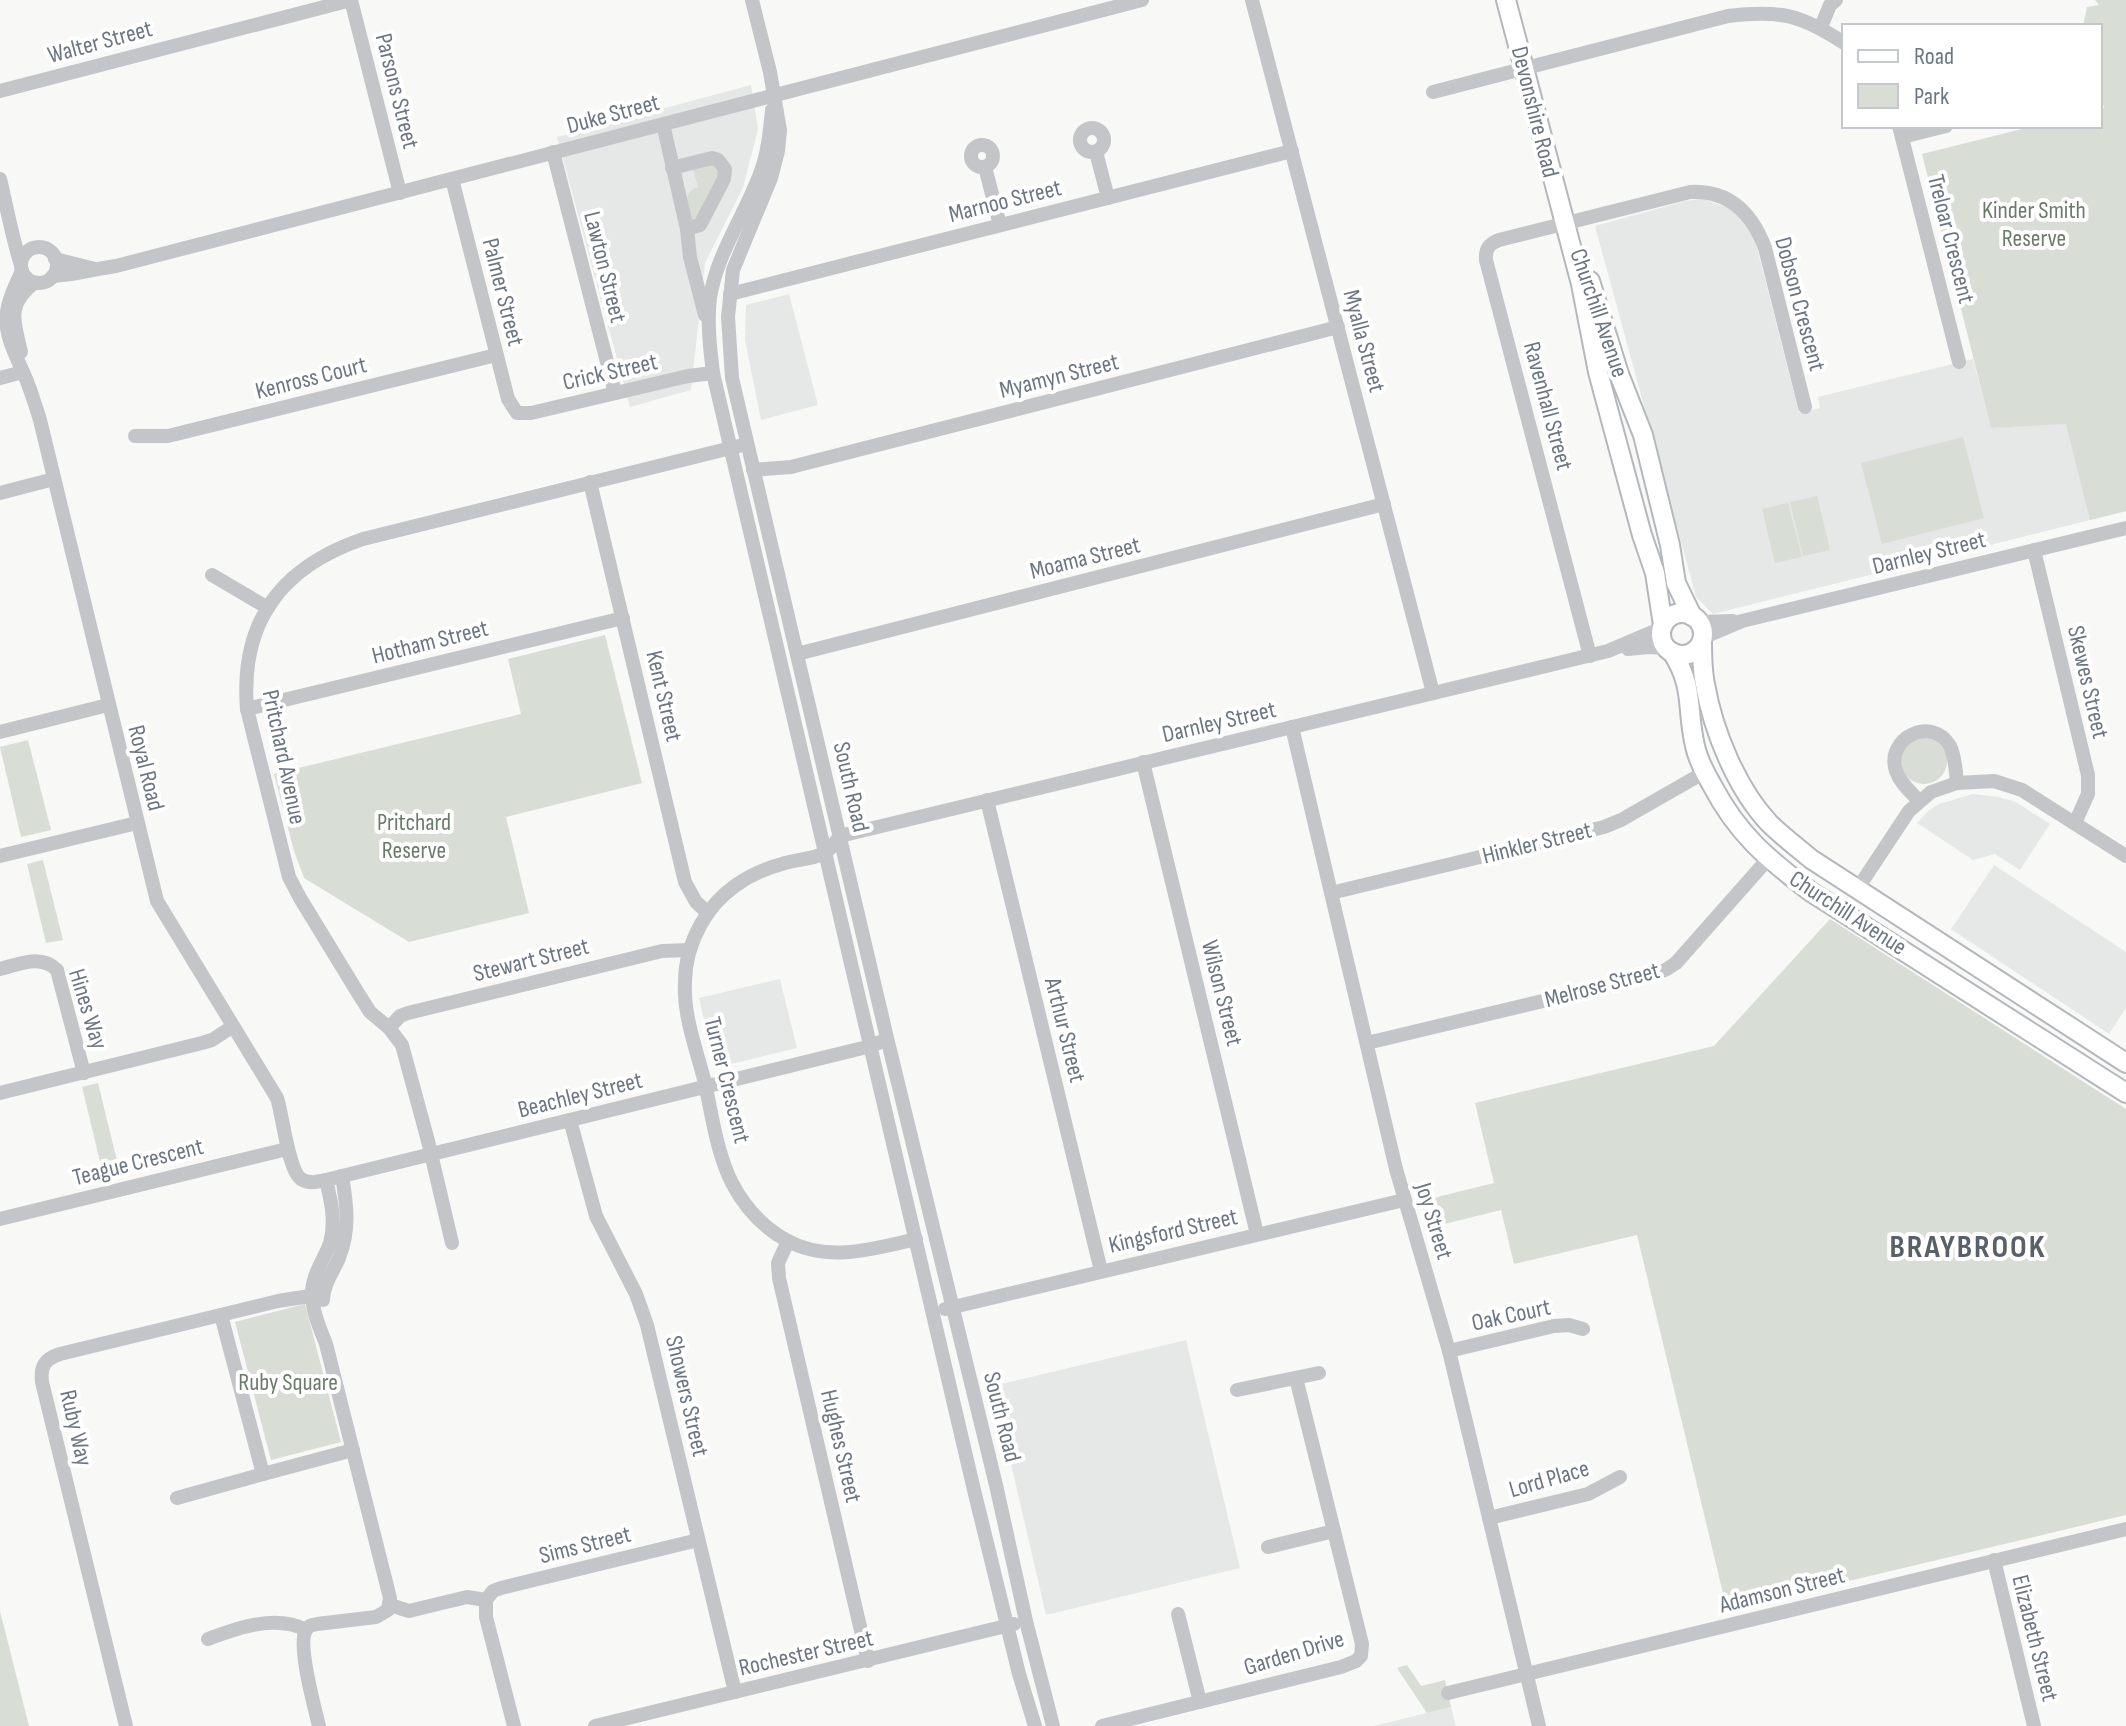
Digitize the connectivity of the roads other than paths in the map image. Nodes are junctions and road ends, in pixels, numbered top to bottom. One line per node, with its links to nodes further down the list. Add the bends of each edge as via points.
1 (351, 0): 10 (street, Walter Street); 23 (street, Parsons Street)
2 (752, 0): 12 (street)
3 (1142, 0): 12 (street, Duke Street)
4 (1252, 0): 16 (street, Myalla Street)
5 (1506, 0): 9 (main road, Devonshire Road)
6 (1836, 0): 7 (street)
7 (1821, 27): 8 (street); 9 (street, via 1760,12 1728,16)
8 (1842, 42)
9 (1524, 68): 11 (street); 26 (main road, Devonshire Road)
10 (0, 91)
11 (1433, 92)
12 (774, 94): 13 (street, Duke Street); 35 (street, South Road, via 778,151); 36 (street, South Road, via 761,172 716,272)
13 (663, 124): 17 (street, Duke Street); 20 (street, South Road)
14 (1928, 128): 15 (street)
15 (1901, 131): 39 (street, Treloar Crescent)
16 (1292, 151): 24 (street, Marnoo Street); 37 (street, Myalla Street)
17 (553, 152): 22 (street, Duke Street); 43 (street, Lawton Street)
18 (1096, 152): 24 (street)
19 (985, 167): 27 (street)
20 (672, 168): 28 (street, South Road); 28 (street, via 712,158 725,169 700,225)
21 (0, 179): 25 (street)
22 (452, 179): 23 (street, Duke Street); 38 (street, Palmer Street)
23 (400, 193): 32 (street, Duke Street)
24 (1108, 198): 27 (street, Marnoo Street)
25 (11, 221): 29 (street); 31 (street)
26 (1565, 223): 44 (street, Dobson Crescent, via 1690,192 1711,194 1744,211 1765,248); 61 (main road, Churchill Avenue, via 1598,372 1655,573); 62 (main road, Churchill Avenue, via 1587,270 1643,435 1676,583); 66 (street, Ravenhall Street, via 1499,240 1486,254)
27 (1000, 225): 35 (street, Marnoo Street)
28 (687, 229): 36 (street, South Road)
29 (35, 248): 30 (street, via 47,250); 31 (street, via 25,254)
30 (55, 259): 32 (street, Duke Street); 33 (street)
31 (21, 268): 34 (street); 40 (street, Royal Road, via 2,313 4,331)
32 (95, 269): 33 (street, Duke Street)
33 (53, 276): 34 (street)
34 (34, 283): 40 (street, Royal Road, via 17,300 14,313)
35 (730, 294): 47 (street, South Road, via 729,355)
36 (708, 323): 41 (street, South Road)
37 (1338, 327): 49 (street, Myamyn Street); 55 (street, Myalla Street)
38 (496, 355): 45 (street, Palmer Street); 46 (street, Kenross Court, via 168,436)
39 (1959, 362)
40 (23, 372): 42 (street); 51 (street, Royal Road)
41 (713, 373): 43 (street, Crick Street); 48 (street, South Road)
42 (0, 378)
43 (615, 393): 45 (street, Crick Street)
44 (1805, 407)
45 (517, 413)
46 (135, 436)
47 (747, 444): 48 (street, Pritchard Avenue); 50 (street, South Road)
48 (730, 448): 52 (street, Pritchard Avenue); 82 (street, South Road)
49 (791, 467): 50 (street, Myamyn Street); 53 (street, Myamyn Street)
50 (753, 470): 53 (street, South Road)
51 (54, 479): 54 (street); 68 (street, Royal Road)
52 (590, 482): 59 (street, Pritchard Avenue, via 336,548 291,578); 60 (street, Kent Street)
53 (758, 489): 65 (street, South Road)
54 (0, 493)
55 (1384, 504): 65 (street, Moama Street); 67 (street, Myalla Street)
56 (2126, 528): 57 (street, Darnley Street)
57 (2034, 550): 62 (street, Darnley Street); 79 (street, Skewes Street, via 2088,775 2088,794)
58 (212, 575): 59 (street)
59 (268, 608): 69 (street, Pritchard Avenue, via 248,661)
60 (623, 618): 69 (street, Hotham Street); 88 (street, Kent Street, via 685,882)
61 (1663, 627): 62 (main road, via 1679,613); 63 (main road, via 1663,642); 64 (street, Darnley Street)
62 (1699, 629): 63 (main road, via 1692,652); 72 (main road, Churchill Avenue, via 1707,697)
63 (1670, 650): 64 (street, Darnley Street); 74 (main road, Churchill Avenue, via 1685,676 1694,744)
64 (1608, 651): 66 (street, Darnley Street)
65 (797, 654): 80 (street, South Road)
66 (1590, 656): 67 (street, Darnley Street)
67 (1433, 693): 70 (street, Darnley Street)
68 (108, 705): 71 (street); 78 (street, Royal Road)
69 (247, 709): 93 (street, Pritchard Avenue, via 289,877 370,1012)
70 (1292, 727): 73 (street, Darnley Street); 87 (street, Joy Street)
71 (0, 732)
72 (1729, 760): 74 (main road, Hinkler Street); 81 (main road, Churchill Avenue, via 1756,807)
73 (1143, 762): 76 (street, Darnley Street); 112 (street, Wilson Street)
74 (1705, 772): 85 (main road, Churchill Avenue, via 1724,808); 87 (street, Hinkler Street, via 1604,827)
75 (1957, 783): 77 (street); 77 (street, via 1945,741 1931,732 1913,733 1900,743 1894,763 1901,781); 79 (street, via 2009,785)
76 (987, 800): 80 (street, Darnley Street); 117 (street, Arthur Street)
77 (1919, 801): 86 (street)
78 (137, 823): 83 (street); 92 (street, Royal Road, via 162,911)
79 (2075, 823): 84 (street)
80 (840, 836): 82 (street); 95 (street, South Road)
81 (1786, 839): 85 (main road, Melrose Street); 86 (main road, Churchill Avenue)
82 (825, 853): 88 (street, Turner Crescent, via 762,870 734,886); 98 (street, South Road)
83 (0, 856)
84 (2126, 856)
85 (1768, 859): 89 (main road, Churchill Avenue); 96 (street, Melrose Street, via 1667,969)
86 (1858, 888): 89 (main road); 94 (main road, Churchill Avenue)
87 (1331, 893): 96 (street, Joy Street)
88 (708, 913): 90 (street, Turner Crescent)
89 (1846, 914): 97 (main road, Churchill Avenue)
90 (689, 950): 93 (street, Stewart Street, via 662,951 408,1013); 101 (street, Turner Crescent, via 685,999)
91 (0, 969): 100 (street, Hines Way, via 40,960 57,970)
92 (232, 1027): 100 (street, via 202,1043); 105 (street, Royal Road, via 277,1098)
93 (389, 1028): 106 (street, Pritchard Avenue, via 407,1057)
94 (2076, 1029): 97 (main road, via 2062,1041); 99 (main road, Churchill Avenue)
95 (887, 1038): 98 (street, Beachley Street); 119 (street, South Road)
96 (1367, 1043): 110 (street, Joy Street)
97 (2048, 1043): 103 (main road, Churchill Avenue)
98 (871, 1046): 101 (street, Beachley Street); 113 (street, South Road)
99 (2126, 1063)
100 (84, 1073): 102 (street)
101 (705, 1087): 104 (street, Beachley Street); 114 (street, Turner Crescent, via 732,1181 752,1212)
102 (0, 1093)
103 (2126, 1093)
104 (570, 1120): 106 (street, Beachley Street); 134 (street, Showers Street, via 596,1216 647,1325)
105 (287, 1149): 108 (street, Royal Road); 111 (street, Teague Crescent)
106 (430, 1154): 107 (street, Beachley Street); 115 (street, Pritchard Avenue)
107 (342, 1176): 109 (street, Beachley Street); 116 (street, via 348,1222)
108 (299, 1178): 109 (street, Beachley Street, via 312,1183)
109 (326, 1180): 116 (street)
110 (1404, 1200): 112 (street, Kingsford Street); 123 (street, Joy Street)
111 (0, 1219)
112 (1257, 1234): 117 (street, Kingsford Street)
113 (916, 1239): 114 (street, Turner Crescent, via 848,1253); 120 (street, South Road)
114 (788, 1241): 144 (street, Hughes Street, via 778,1263 779,1278)
115 (452, 1243)
116 (337, 1244): 118 (street, via 314,1280)
117 (1101, 1271): 119 (street, Kingsford Street)
118 (317, 1294): 121 (street, Ruby Way); 127 (street, via 316,1316)
119 (952, 1307): 120 (street, Kingsford Street); 140 (street, South Road)
120 (934, 1312): 141 (street, South Road)
121 (221, 1315): 128 (street); 149 (street, Ruby Way, via 60,1354 42,1365)
122 (1583, 1329): 123 (street, Oak Court, via 1554,1326)
123 (1449, 1351): 131 (street, Joy Street)
124 (1319, 1373): 125 (street)
125 (1296, 1378): 126 (street); 133 (street, Garden Drive)
126 (1237, 1390)
127 (353, 1450): 128 (street); 138 (street)
128 (263, 1474): 130 (street)
129 (1620, 1477): 131 (street, Lord Place, via 1588,1494)
130 (177, 1498)
131 (1489, 1518): 145 (street, Joy Street)
132 (2126, 1529): 136 (street, Adamson Street)
133 (1334, 1531): 135 (street); 148 (street, Garden Drive, via 1361,1656 1341,1667)
134 (698, 1540): 137 (street, Sims Street, via 501,1588); 146 (street, Showers Street)
135 (1268, 1547)
136 (1994, 1560): 145 (street, Adamson Street); 157 (street, Elizabeth Street)
137 (486, 1600): 138 (street, via 467,1597 409,1611); 151 (street)
138 (390, 1605): 142 (street, via 376,1617)
139 (1178, 1614): 148 (street)
140 (1026, 1621): 141 (street, Rochester Street); 154 (street, South Road)
141 (1008, 1626): 144 (street, Rochester Street); 153 (street, South Road)
142 (306, 1630): 143 (street, via 274,1623); 150 (street, via 303,1640)
143 (208, 1639)
144 (868, 1661): 146 (street, Rochester Street)
145 (1526, 1674): 147 (street, Adamson Street); 156 (street, Joy Street)
146 (735, 1692): 152 (street, Rochester Street)
147 (1448, 1693)
148 (1200, 1702): 155 (street, Garden Drive)
149 (126, 1726)
150 (319, 1726)
151 (514, 1726)
152 (595, 1726)
153 (1035, 1726)
154 (1053, 1726)
155 (1102, 1726)
156 (1539, 1726)
157 (2034, 1726)

